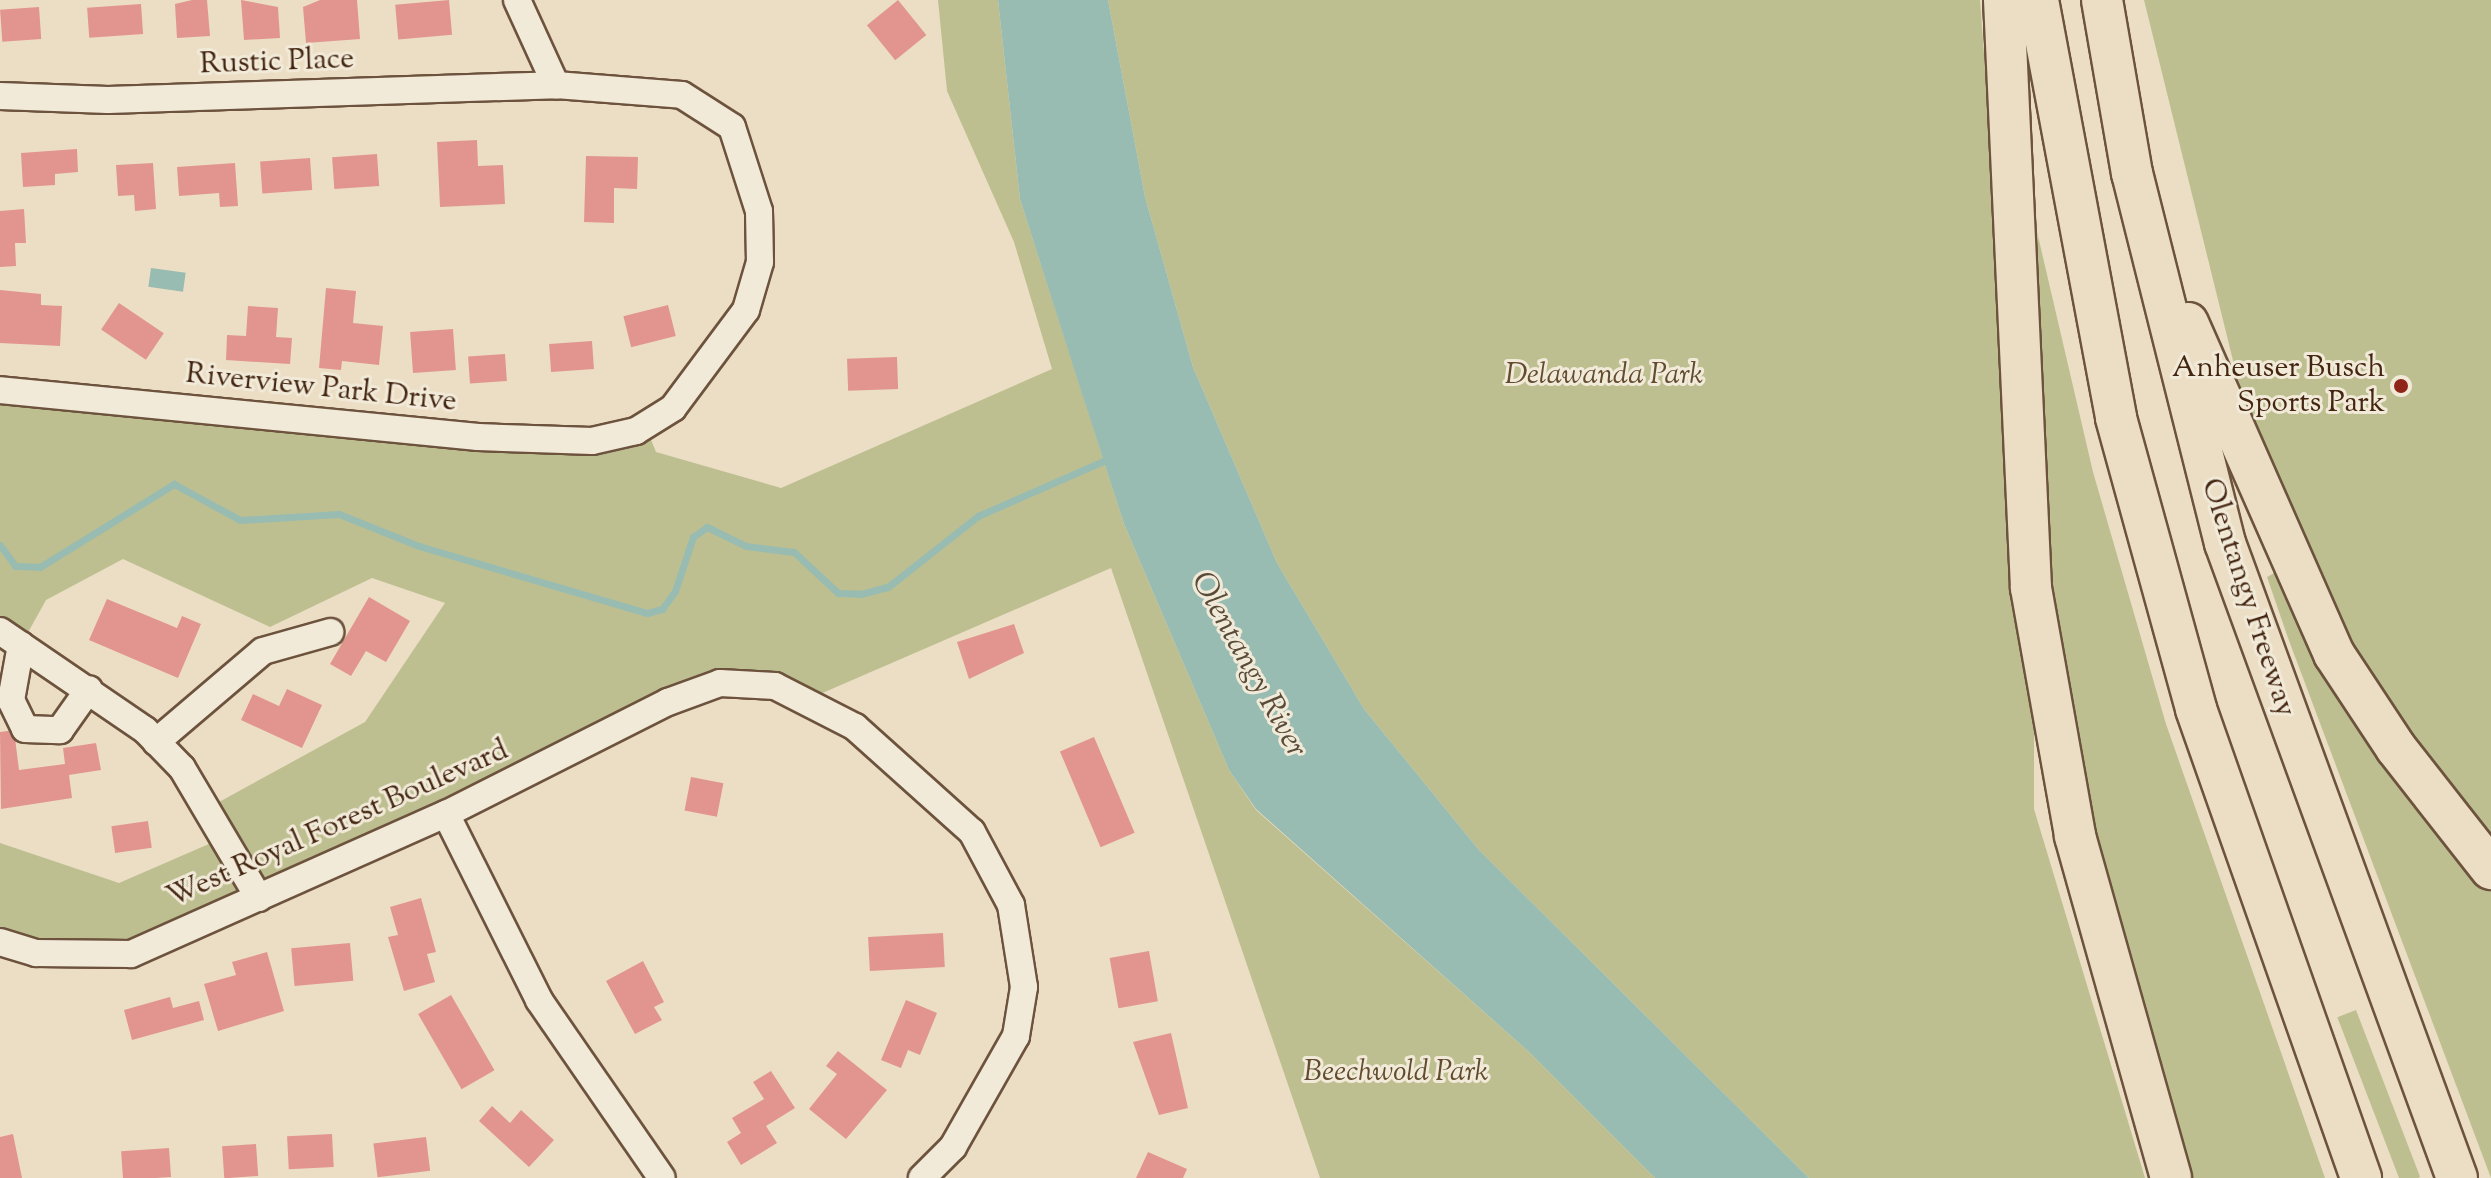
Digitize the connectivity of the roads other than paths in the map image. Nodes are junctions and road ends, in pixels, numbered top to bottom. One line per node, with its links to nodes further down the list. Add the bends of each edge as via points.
1 (517, 0): 5 (street)
2 (2004, 0): 20 (highway, via 2031,588 2075,836)
3 (2038, 0): 21 (highway, via 2066,183 2120,433 2196,709)
4 (2102, 0): 7 (highway, Olentangy Freeway)
5 (556, 85): 6 (street, Rustic Place, via 108,100); 9 (street, Rustic Place, via 660,92 709,107 732,127 759,211 760,262 746,310 673,408)
6 (0, 96)
7 (2132, 173): 15 (highway, via 2224,417 2314,615 2396,748); 22 (highway, Olentangy Freeway, via 2225,543)
8 (0, 390): 9 (street, Riverview Park Drive, via 478,437 592,441)
9 (636, 431)
10 (330, 632): 13 (street, via 263,651)
11 (11, 638): 12 (street); 12 (street, via 11,700 25,729 60,730)
12 (89, 689): 13 (street)
13 (156, 742): 16 (street, via 210,807)
14 (446, 814): 16 (street, West Royal Forest Boulevard); 18 (street, via 539,1000); 19 (street, West Royal Forest Boulevard, via 720,683 775,686 855,727 972,832 1011,905 1024,987 1016,1036 953,1147)
15 (2491, 869)
16 (259, 898): 17 (street, West Royal Forest Boulevard, via 131,954 36,953)
17 (0, 942)
18 (662, 1178)
19 (922, 1178)
20 (2171, 1178)
21 (2361, 1178)
22 (2457, 1178)

